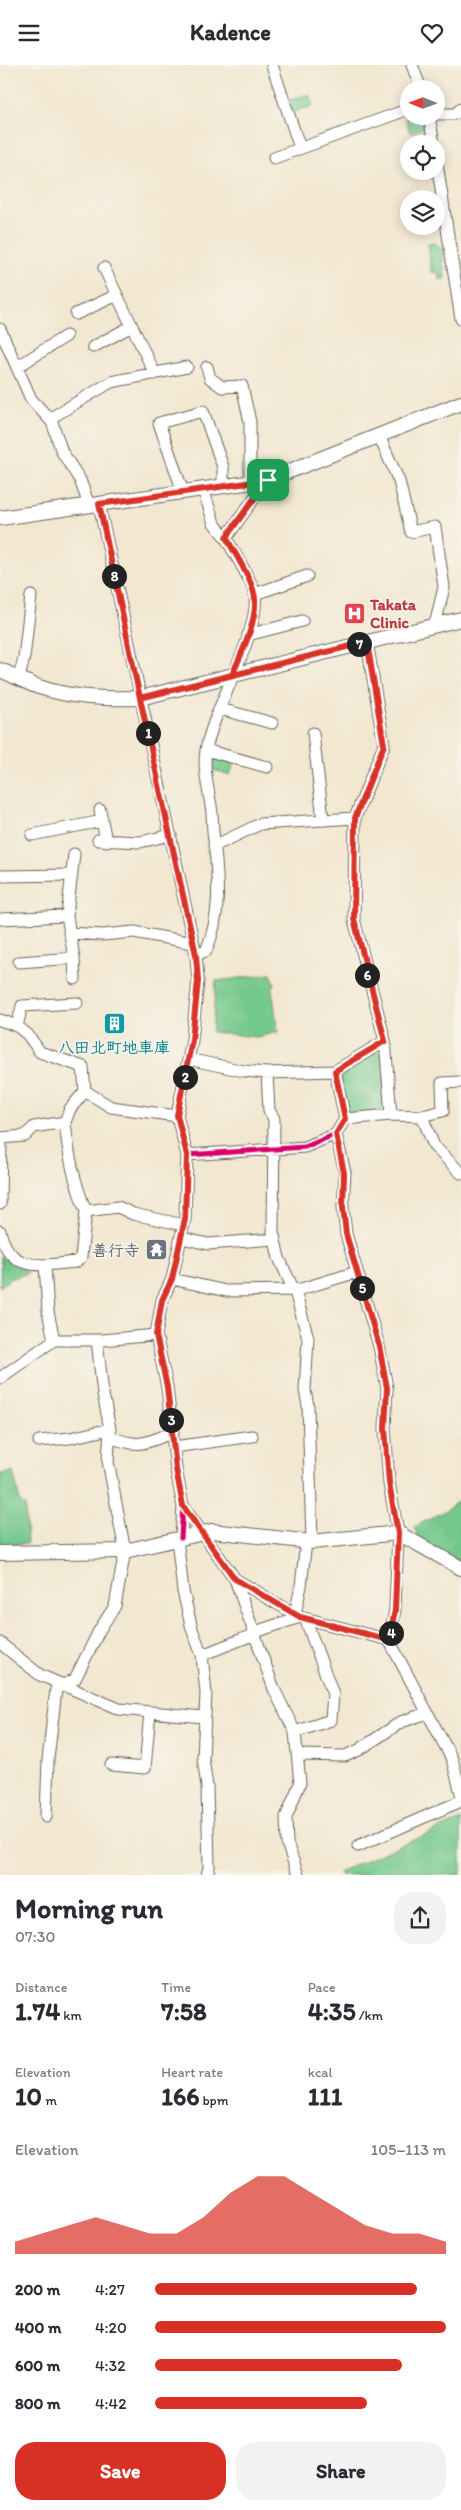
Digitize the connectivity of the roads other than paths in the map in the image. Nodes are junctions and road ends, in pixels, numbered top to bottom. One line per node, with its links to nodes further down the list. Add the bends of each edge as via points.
1 (272, 65): 7 (street)
2 (412, 65): 3 (street)
3 (418, 80)
4 (461, 109): 6 (street, via 455,114)
5 (400, 112): 7 (street)
6 (445, 114)
7 (300, 148): 8 (street)
8 (274, 158)
9 (440, 180): 13 (street)
10 (104, 268): 11 (street)
11 (117, 295): 12 (street); 14 (street)
12 (76, 314)
13 (461, 319)
14 (132, 326): 17 (street); 21 (street)
15 (0, 329): 18 (street)
16 (66, 336): 18 (street)
17 (93, 347)
18 (17, 367): 23 (street, via 31,399)
19 (187, 367): 21 (street)
20 (207, 367): 26 (street, via 210,378 222,387 242,386 250,422)
21 (155, 374): 23 (street, via 111,382)
22 (461, 403): 24 (street)
23 (49, 419): 30 (street, via 62,452)
24 (379, 436): 25 (street); 38 (street, via 399,481 411,532 435,527 444,587)
25 (268, 480): 26 (street); 32 (street)
26 (250, 482): 27 (street)
27 (223, 486): 28 (street); 29 (street, via 223,467 203,411 159,423)
28 (203, 489): 29 (street); 32 (street, via 214,523)
29 (184, 492): 30 (street)
30 (94, 504): 31 (street); 44 (street)
31 (0, 518)
32 (226, 537): 34 (street)
33 (307, 576): 34 (street)
34 (255, 594): 39 (street)
35 (31, 596): 43 (street)
36 (461, 619): 38 (street)
37 (302, 621): 39 (street)
38 (435, 625): 40 (street)
39 (248, 635): 42 (street)
40 (367, 642): 42 (street); 50 (street, via 384,745)
41 (0, 670): 43 (street)
42 (232, 675): 44 (street); 45 (street)
43 (19, 678): 44 (street, via 38,687 66,693 117,699)
44 (140, 698): 53 (street)
45 (220, 709): 46 (street); 48 (street)
46 (272, 723)
47 (313, 733): 51 (street)
48 (206, 750): 49 (street); 54 (street, via 205,775)
49 (267, 767)
50 (355, 818): 51 (street); 69 (street, via 354,919)
51 (322, 819): 54 (street, via 260,824)
52 (32, 835): 53 (street, via 101,816 102,841 140,842)
53 (171, 835): 61 (street)
54 (214, 846): 62 (street, via 219,901 206,951)
55 (74, 854): 56 (street)
56 (72, 875): 57 (street); 58 (street)
57 (0, 876)
58 (67, 916): 59 (street); 60 (street)
59 (0, 919)
60 (69, 933): 61 (street, via 104,935 134,932); 63 (street)
61 (194, 943): 62 (street)
62 (196, 955): 70 (street, via 198,981)
63 (74, 957): 64 (street); 65 (street)
64 (19, 962)
65 (76, 979)
66 (77, 1003): 68 (street, via 22,1006)
67 (0, 1019): 68 (street)
68 (17, 1027): 74 (street, via 28,1035 40,1052 83,1067)
69 (385, 1041): 71 (street); 76 (street)
70 (188, 1059): 72 (street); 75 (street)
71 (335, 1071): 72 (street); 78 (street)
72 (267, 1073): 82 (street, via 274,1119)
73 (461, 1082): 77 (street, via 442,1083 443,1111)
74 (85, 1091): 75 (street, via 111,1107); 79 (street, via 70,1109)
75 (177, 1115): 83 (street)
76 (391, 1115): 77 (street); 78 (street)
77 (422, 1116): 84 (street, via 434,1146)
78 (345, 1119): 80 (street)
79 (65, 1122): 81 (street, via 34,1127 25,1136); 86 (street, via 68,1155)
80 (336, 1134): 82 (street, via 305,1147); 92 (street, via 344,1173 346,1234)
81 (0, 1138): 85 (street)
82 (274, 1149): 83 (street); 90 (street)
83 (187, 1155): 87 (street)
84 (461, 1173)
85 (0, 1204)
86 (86, 1211): 87 (street, via 118,1207 133,1214); 91 (street, via 81,1257 76,1262)
87 (184, 1225): 89 (street)
88 (0, 1231): 91 (street, via 16,1260 23,1264)
89 (182, 1238): 90 (street, via 208,1244); 93 (street)
90 (275, 1239): 94 (street)
91 (45, 1265): 96 (street, via 48,1312)
92 (357, 1272): 94 (street); 106 (street, via 379,1346 387,1388 385,1428 389,1483)
93 (172, 1279): 94 (street, via 226,1291); 95 (street, via 162,1300)
94 (292, 1290): 108 (street, via 308,1338 305,1390 308,1405)
95 (156, 1335): 97 (street); 99 (street)
96 (54, 1340): 97 (street); 98 (street)
97 (97, 1340): 100 (street)
98 (0, 1378)
99 (173, 1432): 100 (street, via 146,1443 130,1444); 103 (street)
100 (110, 1433): 102 (street); 109 (street, via 108,1461)
101 (252, 1436): 103 (street)
102 (39, 1441)
103 (174, 1447): 104 (street)
104 (183, 1506): 105 (street); 107 (street)
105 (204, 1533): 107 (street); 108 (street, via 212,1531); 112 (street)
106 (398, 1533): 108 (street); 111 (street); 115 (street, via 395,1610)
107 (179, 1539): 109 (street); 117 (street, via 183,1591)
108 (309, 1542): 113 (street, via 301,1586)
109 (125, 1551): 110 (street); 118 (street, via 115,1606 75,1679)
110 (0, 1553)
111 (461, 1568)
112 (235, 1579): 113 (street); 114 (street)
113 (300, 1616): 114 (street); 115 (street); 122 (street, via 333,1694 330,1720)
114 (255, 1633): 117 (street); 122 (street, via 274,1689)
115 (389, 1640): 120 (street)
116 (0, 1643): 118 (street, via 40,1675)
117 (202, 1655): 121 (street, via 206,1693)
118 (64, 1683): 119 (street, via 118,1709); 128 (street, via 56,1689)
119 (150, 1712): 121 (street); 125 (street, via 145,1768)
120 (427, 1713): 123 (street, via 401,1722 345,1756); 124 (street)
121 (204, 1717): 130 (street)
122 (295, 1732): 123 (street)
123 (299, 1755): 131 (street, via 300,1783 286,1817 287,1843)
124 (457, 1757): 126 (street)
125 (111, 1765)
126 (461, 1793)
127 (461, 1801): 129 (street)
128 (46, 1817)
129 (358, 1846)
130 (207, 1875)
131 (298, 1875)

